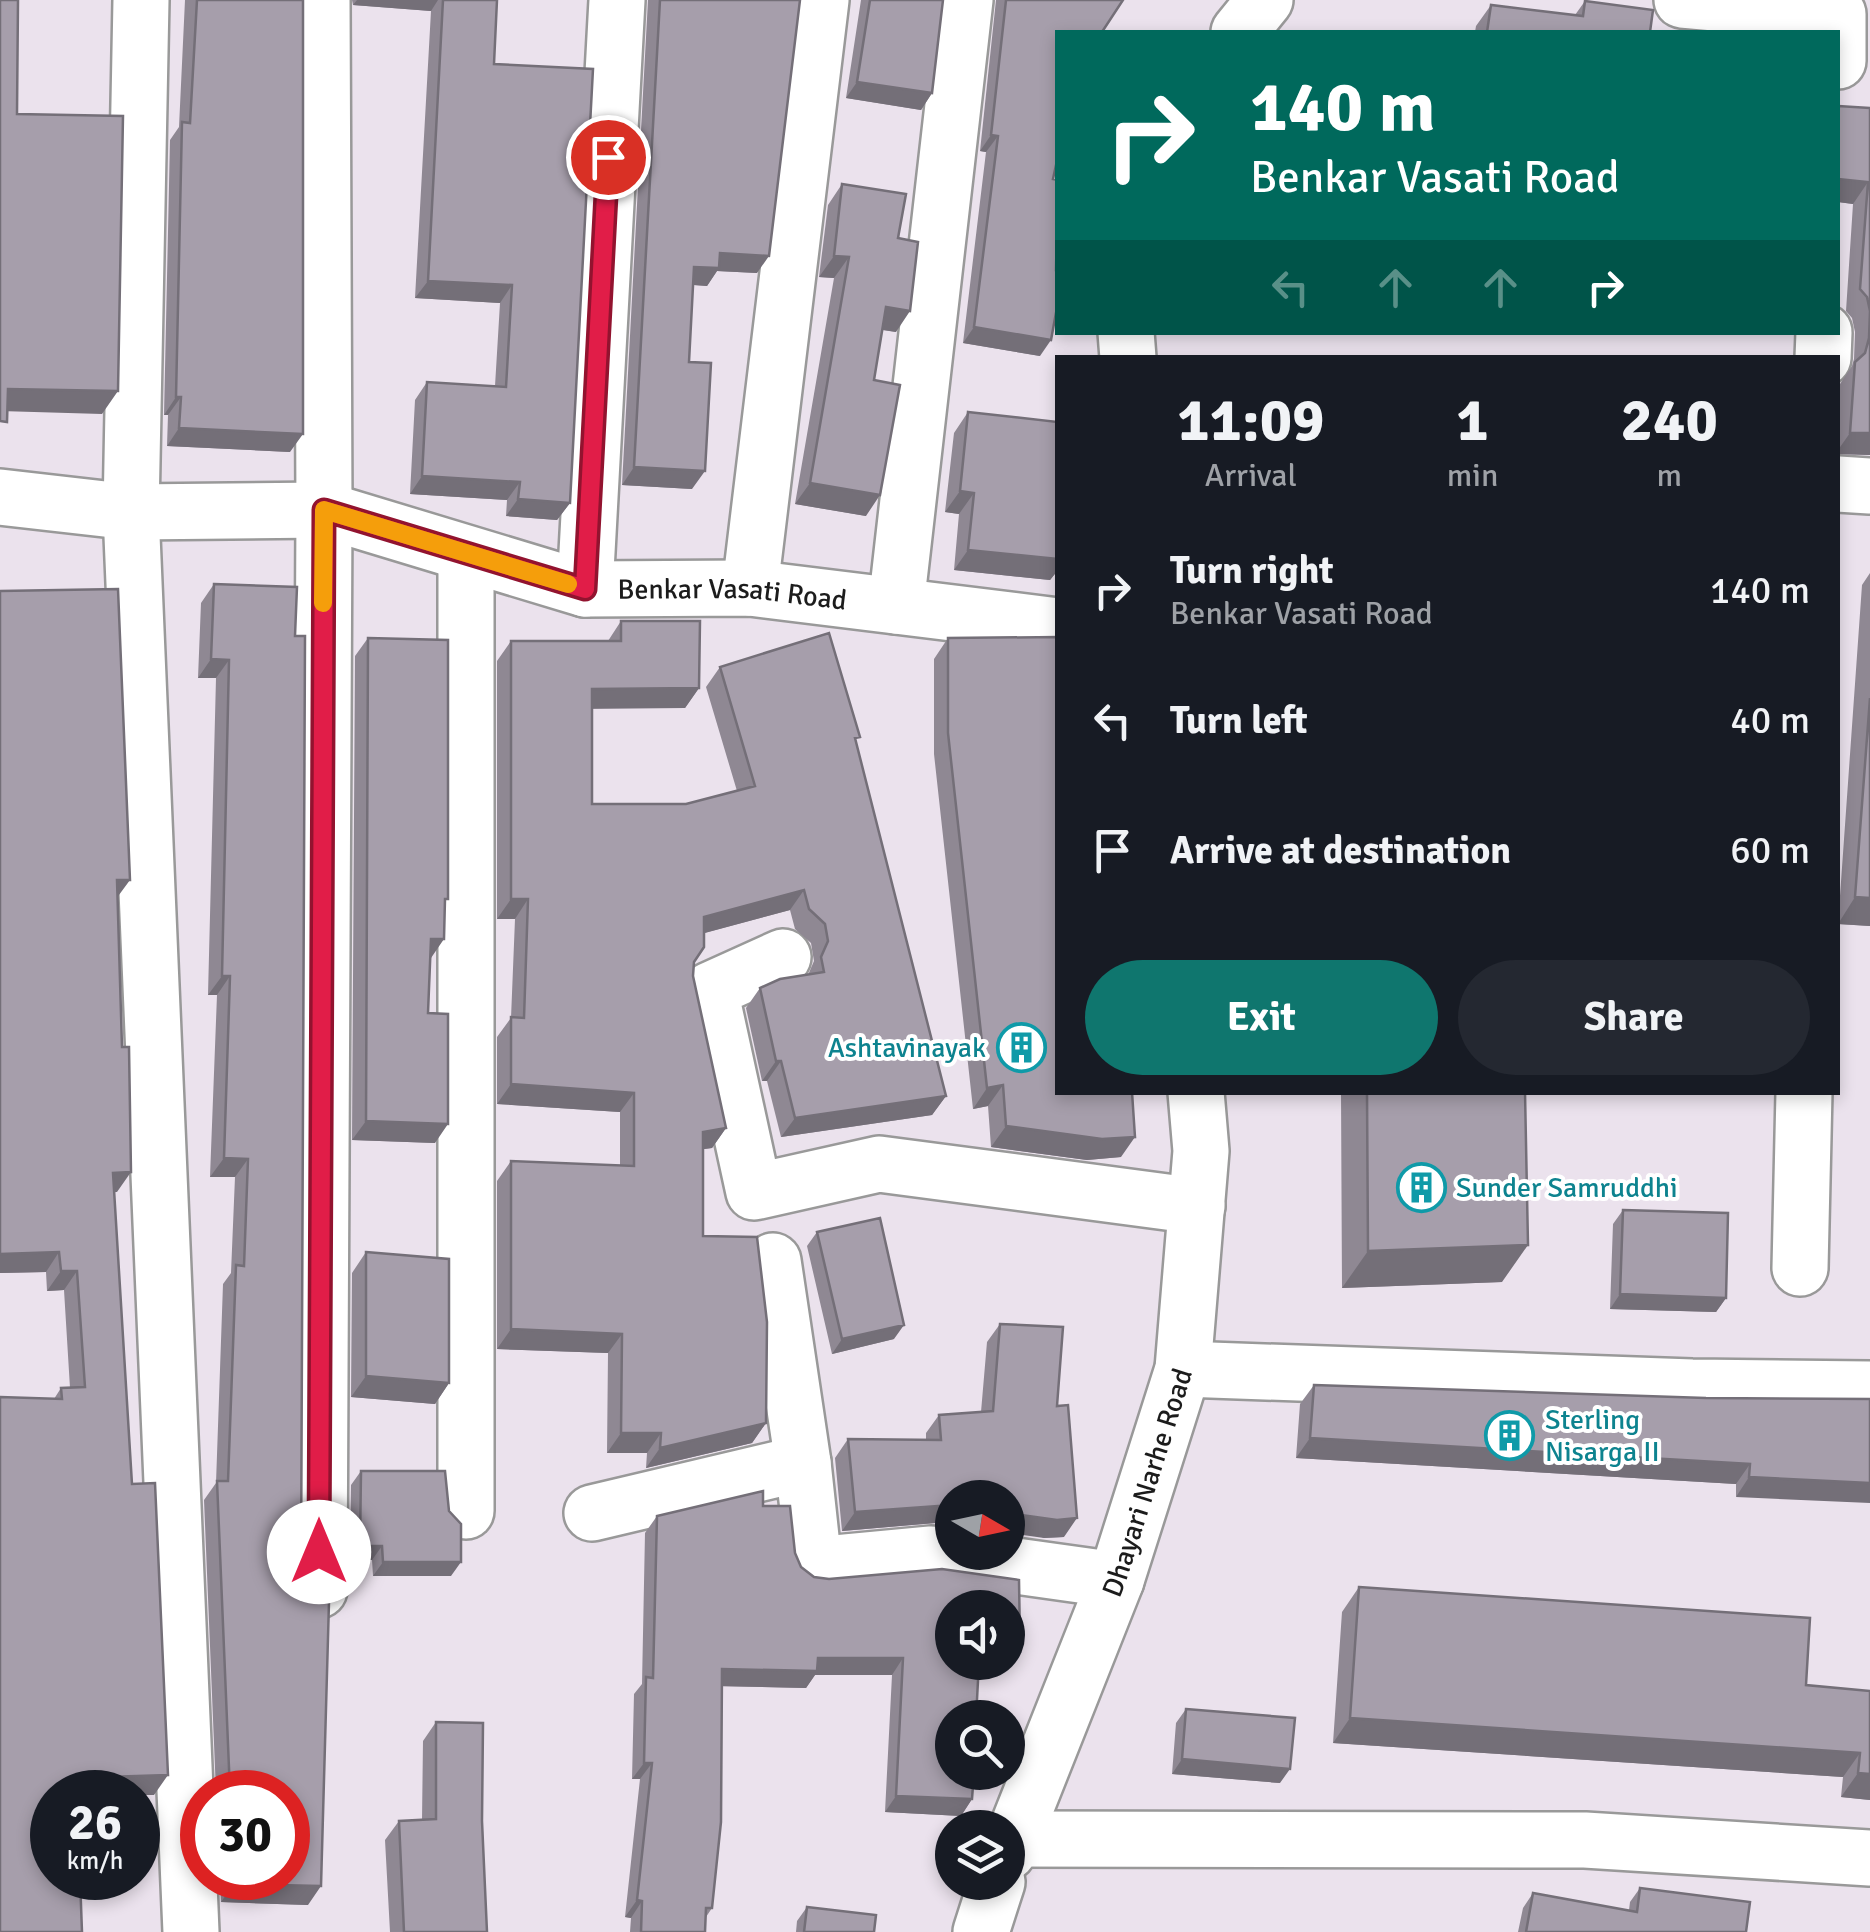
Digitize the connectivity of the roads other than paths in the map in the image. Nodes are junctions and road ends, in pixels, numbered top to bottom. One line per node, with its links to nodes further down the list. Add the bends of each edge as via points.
1 (141, 0): 16 (street)
2 (322, 0): 15 (street)
3 (617, 0): 19 (street)
4 (821, 0): 18 (street)
5 (965, 0): 20 (street)
6 (1265, 0): 8 (street)
7 (1682, 0): 9 (street)
8 (1241, 30)
9 (1814, 30)
10 (1840, 40): 11 (street)
11 (1870, 54)
12 (1840, 484): 13 (street)
13 (1870, 486)
14 (0, 497): 16 (street, Benkar Vasati Road)
15 (324, 510): 16 (street, Benkar Vasati Road); 17 (street, Benkar Vasati Road); 34 (street)
16 (131, 512): 39 (street)
17 (466, 554): 19 (street, Benkar Vasati Road); 31 (street)
18 (750, 588): 19 (street, Benkar Vasati Road); 20 (street, Benkar Vasati Road)
19 (585, 589)
20 (896, 606): 21 (street, Benkar Vasati Road)
21 (1055, 626)
22 (784, 958): 25 (street, via 710,990 754,1192 880,1164)
23 (1196, 1095): 25 (street, Dhayari Narhe Road)
24 (1804, 1095): 27 (street)
25 (1197, 1206): 28 (street, Dhayari Narhe Road)
26 (773, 1261): 30 (street)
27 (1800, 1268)
28 (1184, 1369): 29 (street); 33 (street, Dhayari Narhe Road)
29 (1870, 1389)
30 (803, 1463): 32 (street); 33 (street, via 814,1565 931,1554)
31 (466, 1511)
32 (592, 1513)
33 (1116, 1580): 35 (street, Dhayari Narhe Road)
34 (318, 1590)
35 (1025, 1810)
36 (1025, 1857): 37 (street, via 1585,1840)
37 (1870, 1858)
38 (992, 1900): 40 (street, Dhayari Narhe Road)
39 (191, 1932)
40 (981, 1932)

